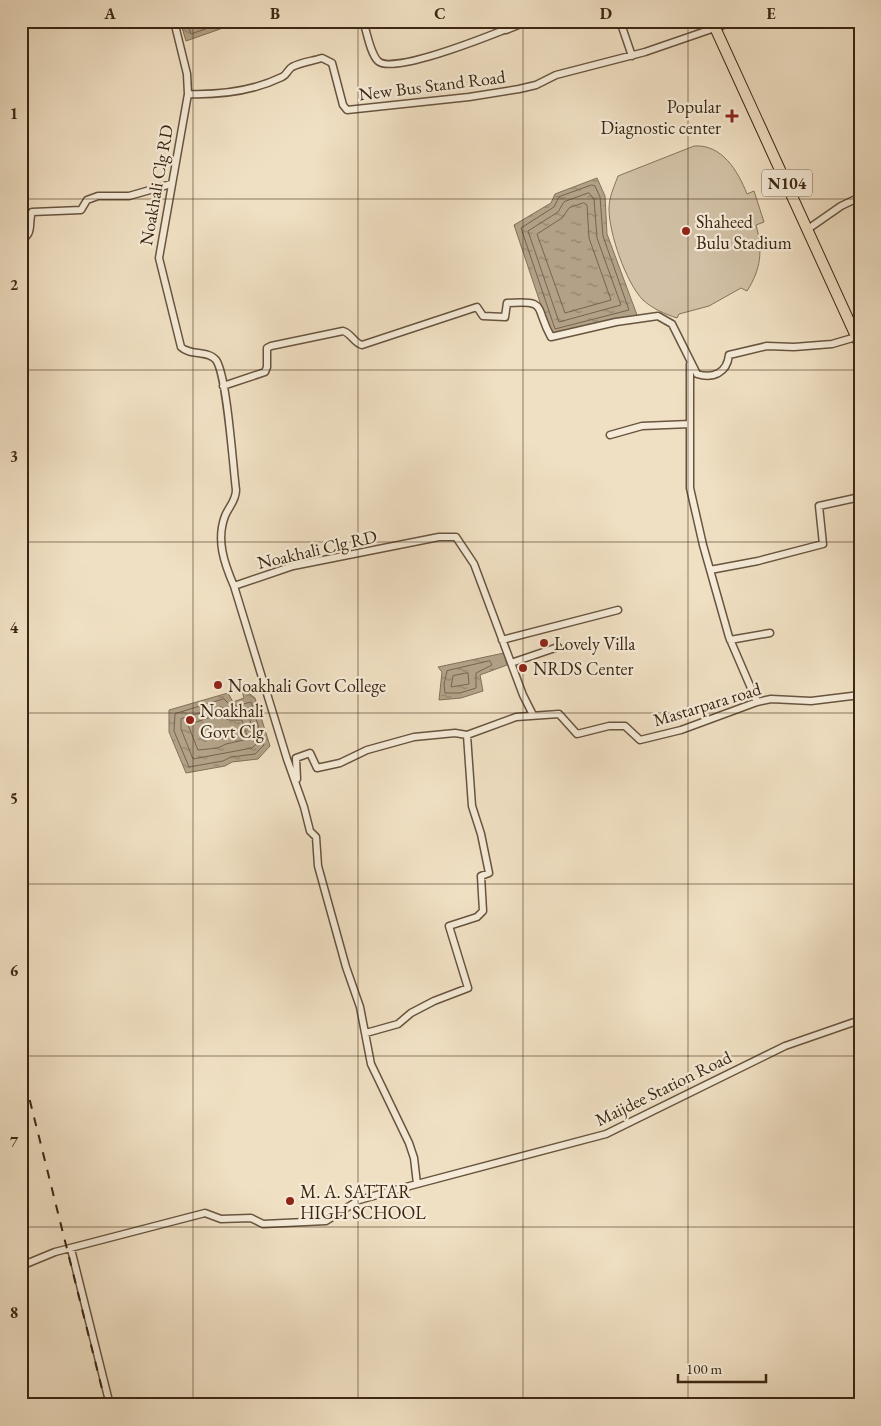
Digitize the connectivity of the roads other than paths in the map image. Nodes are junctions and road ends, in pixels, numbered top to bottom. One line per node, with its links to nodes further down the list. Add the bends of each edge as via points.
1 (174, 21): 10 (street, Noakhali Clg RD, via 188,74)
2 (363, 21): 8 (street, via 377,59 385,64 440,53)
3 (499, 21): 8 (street)
4 (528, 21): 8 (street)
5 (620, 21): 9 (street)
6 (735, 21): 7 (street, New Bus Stand Road)
7 (714, 25): 9 (street, New Bus Stand Road); 13 (highway, N104)
8 (504, 30)
9 (632, 56): 10 (street, New Bus Stand Road, via 556,75 519,89 351,111 343,105 332,64 322,58 296,65 285,76 252,88)
10 (188, 94): 11 (street, Noakhali Clg RD)
11 (171, 184): 14 (street, via 129,196 98,196 88,200 81,210 32,212 31,230); 17 (street, Noakhali Clg RD, via 159,258 181,347 186,352 213,357)
12 (860, 197): 13 (street)
13 (808, 229): 15 (highway, N104)
14 (21, 240)
15 (858, 341): 16 (street, via 766,346 729,355 724,371 705,377 697,374)
16 (690, 361): 17 (street, via 672,324 658,316 616,322 551,338 538,306 530,301 507,303 505,317 484,316 477,307 360,344 343,331 271,346 267,348 265,372); 18 (street)
17 (223, 386): 22 (street, Noakhali Clg RD, via 236,499 225,515 220,538 222,554)
18 (690, 424): 19 (street, via 642,426); 21 (street, via 690,488)
19 (610, 435)
20 (860, 498): 21 (street, via 819,506 823,544)
21 (710, 570): 26 (street)
22 (234, 586): 25 (street, Noakhali Clg RD, via 293,566 456,537 474,564); 33 (street)
23 (618, 610): 25 (street)
24 (770, 632): 26 (street)
25 (502, 640): 28 (street, Noakhali Clg RD)
26 (730, 640): 30 (street)
27 (558, 647): 28 (street)
28 (511, 663): 31 (street, Noakhali Clg RD)
29 (860, 695): 30 (street, Mastarpara road)
30 (757, 702): 31 (street, Mastarpara road, via 681,730 640,740 625,726 609,726 577,734 559,714)
31 (533, 716): 32 (street, Mastarpara road, via 516,717)
32 (467, 735): 33 (street, Mastarpara road, via 414,737 317,768 310,753 296,758); 35 (street, via 472,806 489,873 481,876 483,911 477,917 449,926 468,988 434,1001 398,1024)
33 (297, 786): 35 (street, via 310,831 316,837 318,866)
34 (860, 1020): 36 (street, Maijdee Station Road, via 785,1046 606,1134)
35 (366, 1033): 36 (street, via 375,1074 414,1158)
36 (417, 1184): 37 (street, Maijdee Station Road, via 359,1200 326,1221 263,1224 251,1218 221,1219 205,1213)
37 (71, 1249): 38 (street, Maijdee Station Road); 39 (street)
38 (21, 1266)
39 (110, 1405)

